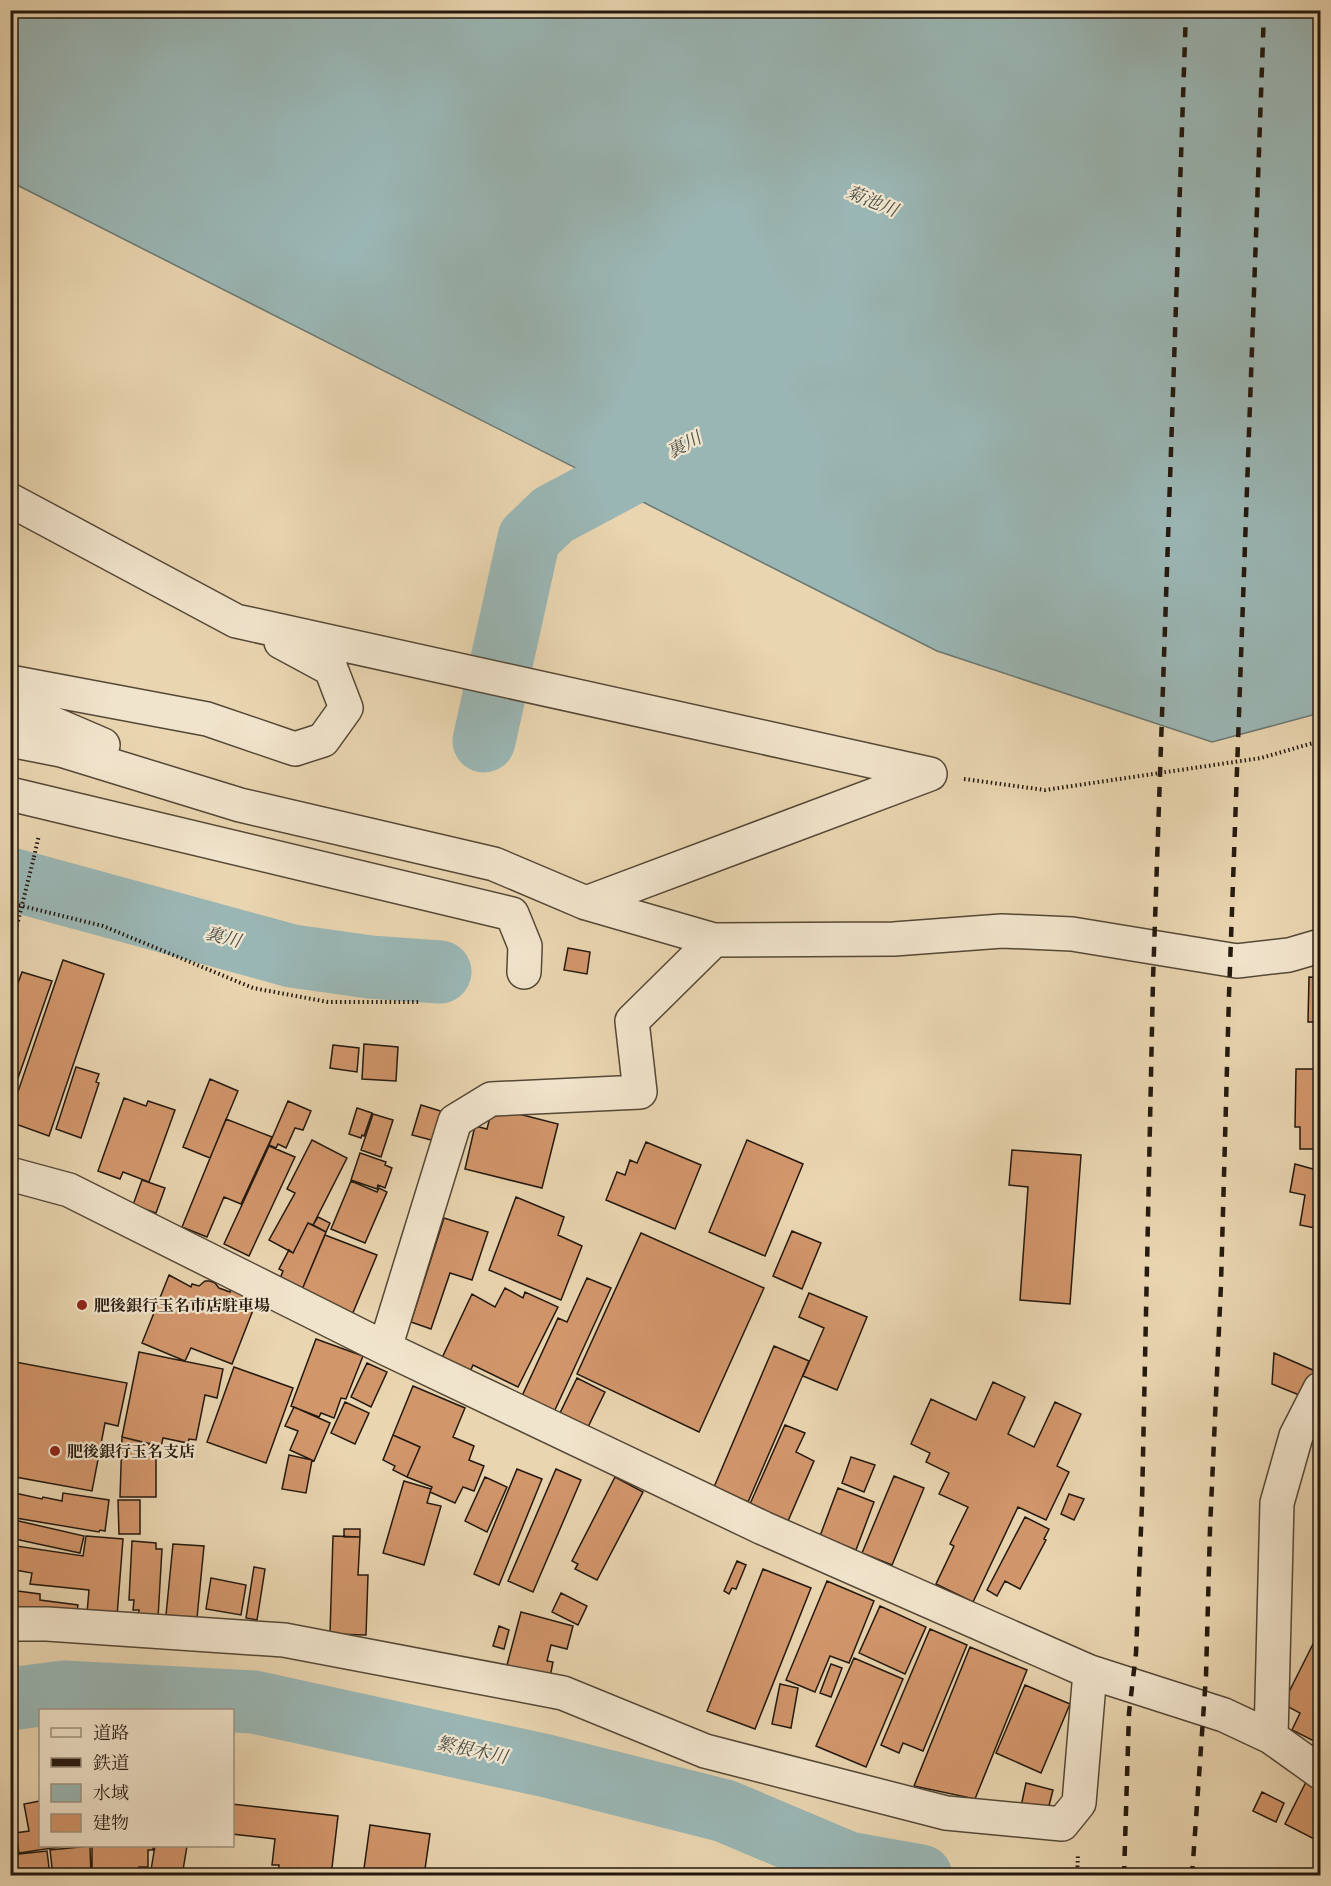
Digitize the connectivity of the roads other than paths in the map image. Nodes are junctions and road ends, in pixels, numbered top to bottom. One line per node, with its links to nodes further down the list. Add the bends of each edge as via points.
1 (10, 500): 2 (street, via 236,621)
2 (251, 625): 3 (street, via 331,669 346,708 323,740 295,749 207,719); 8 (street, via 930,774)
3 (10, 682)
4 (10, 705): 7 (street)
5 (10, 740): 7 (street, via 61,750)
6 (10, 795): 11 (street, via 512,914 525,946)
7 (240, 805): 8 (street, via 494,864)
8 (586, 903): 9 (street)
9 (714, 940): 10 (street, via 1072,934 1237,961 1289,955); 13 (street, via 632,1021 640,1092 491,1099 455,1121)
10 (1320, 946)
11 (524, 972)
12 (10, 1174): 13 (street, via 69,1190)
13 (386, 1348): 16 (street, via 763,1528)
14 (1320, 1389): 17 (street, via 1296,1436 1277,1503)
15 (10, 1624): 16 (street, via 118,1628 307,1644 563,1693 705,1750 946,1812 1062,1824 1079,1803)
16 (1090, 1672): 17 (street, via 1224,1715)
17 (1271, 1737): 18 (street)
18 (1320, 1772)

